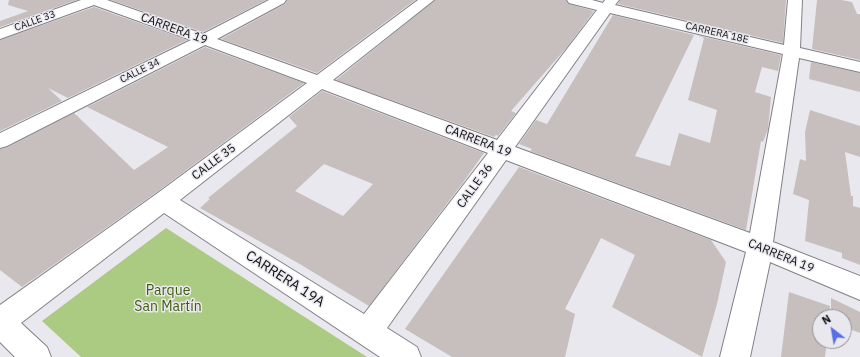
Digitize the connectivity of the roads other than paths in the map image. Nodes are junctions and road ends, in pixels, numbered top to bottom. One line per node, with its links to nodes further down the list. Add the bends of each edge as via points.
1 (94, 0): 7 (street, CALLE 33); 8 (street, CARRERA 19)
2 (279, 0): 8 (street, CALLE 34)
3 (427, 0): 11 (street, CALLE 35)
4 (574, 0): 6 (street, CARRERA 18E)
5 (795, 0): 9 (street)
6 (610, 4): 9 (street, CARRERA 18E); 13 (street, CALLE 36)
7 (0, 34)
8 (204, 40): 11 (street, CARRERA 19); 12 (street, CALLE 34)
9 (792, 51): 10 (street, CARRERA 18E); 15 (street)
10 (860, 67)
11 (321, 82): 13 (street, CARRERA 19); 14 (street, CALLE 35)
12 (0, 141)
13 (501, 150): 15 (street, CARRERA 19); 18 (street, CALLE 36)
14 (164, 201): 17 (street, CALLE 35); 18 (street, CARRERA 19A)
15 (760, 247): 16 (street, CARRERA 19); 21 (street)
16 (860, 288)
17 (0, 323): 19 (street)
18 (367, 333): 20 (street, CARRERA 19A)
19 (36, 357)
20 (406, 357)
21 (735, 357)

